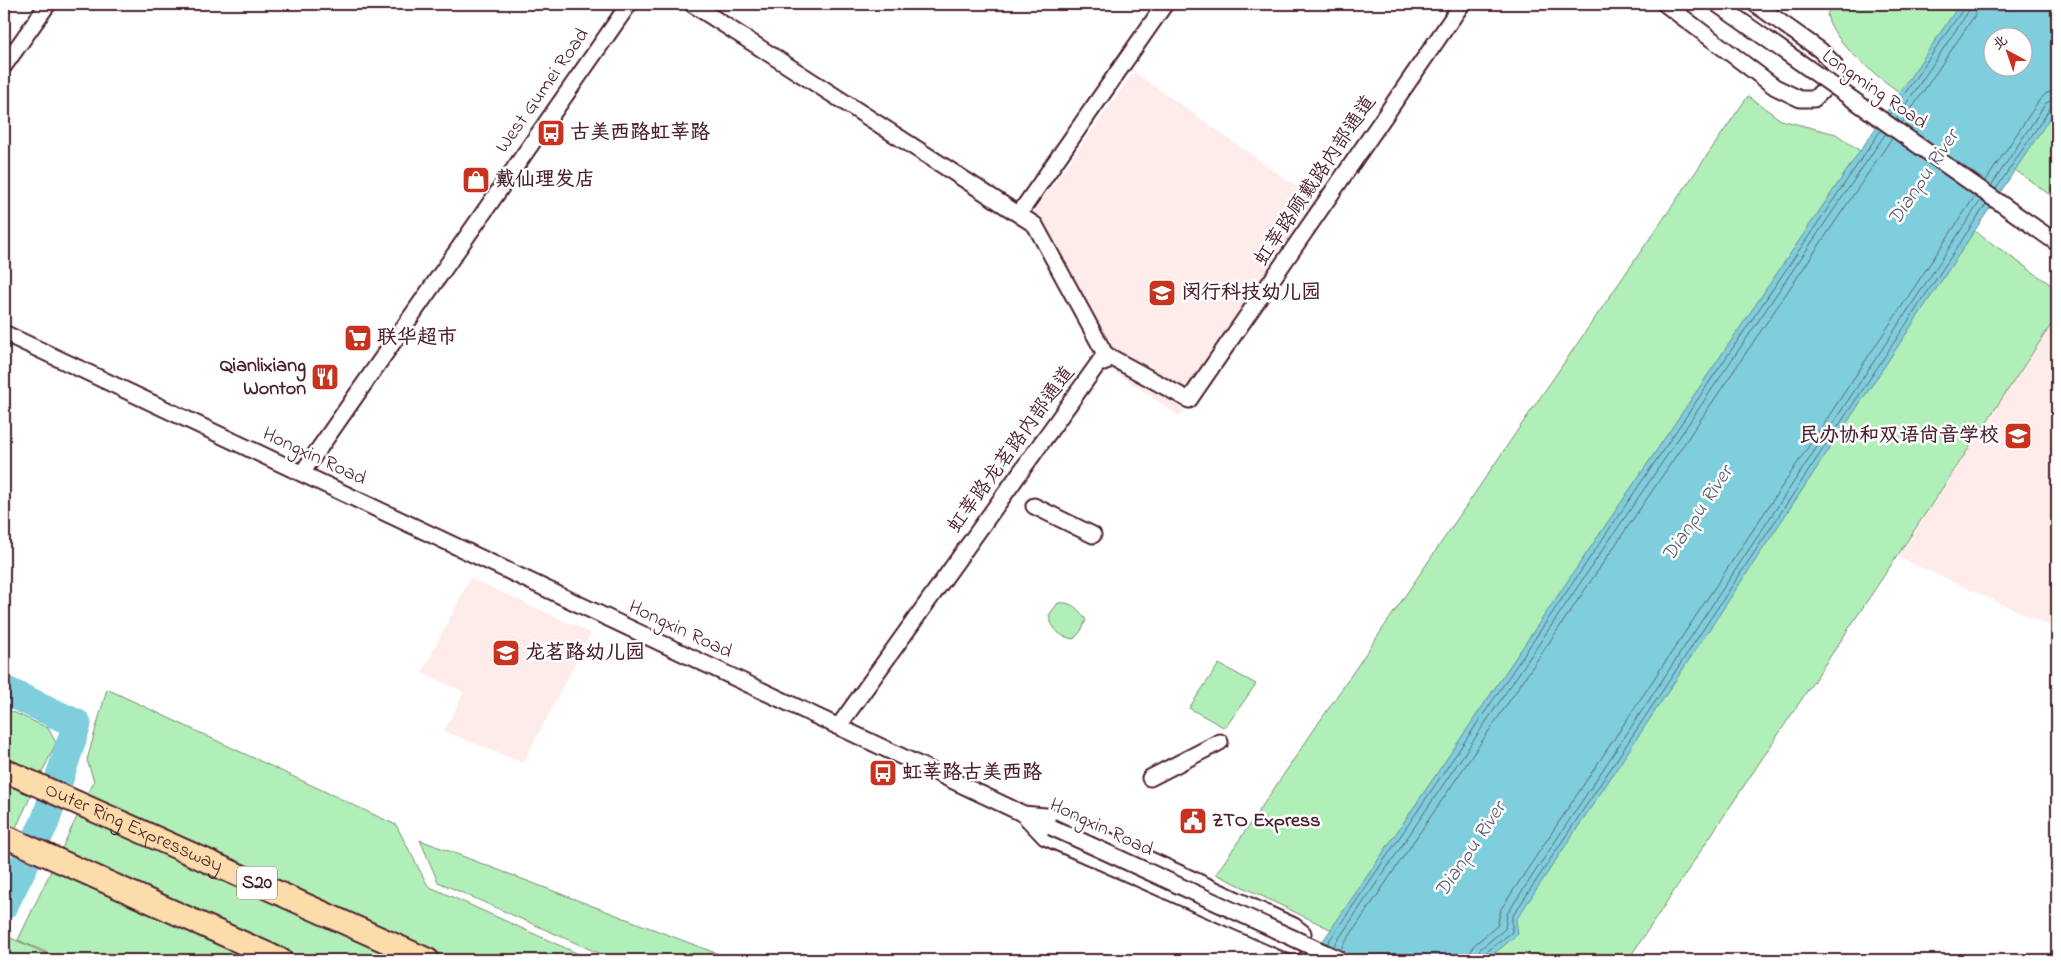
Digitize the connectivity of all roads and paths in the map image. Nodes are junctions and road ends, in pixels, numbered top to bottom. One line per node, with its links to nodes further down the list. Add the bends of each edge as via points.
1 (48, 4): 9 (street)
2 (629, 4): 14 (street, West Gumei Road)
3 (692, 4): 10 (street)
4 (1165, 4): 10 (street)
5 (1462, 4): 13 (street, 虹莘路顾戴路内部通道, via 1189,400)
6 (1665, 4): 8 (street, via 1775,87 1800,100 1814,98 1835,78 1834,64 1820,50)
7 (1717, 4): 11 (street, Longming Road, bridge)
8 (1755, 4)
9 (4, 66)
10 (1019, 214): 13 (street, via 1034,225)
11 (2057, 243)
12 (4, 333): 14 (street, Hongxin Road)
13 (1104, 359): 17 (street, 虹莘路龙茗路内部通道)
14 (302, 473): 17 (street, Hongxin Road)
15 (1034, 506): 16 (street)
16 (1093, 535)
17 (838, 726): 21 (street, Hongxin Road)
18 (1220, 742): 20 (street)
19 (4, 770): 24 (highway, Outer Ring Expressway / S20)
20 (1150, 778)
21 (1022, 814): 21 (street, via 1045,838 1285,944 1294,947 1303,933 1057,817); 25 (street, Hongxin Road, bridge)
22 (4, 836): 23 (highway)
23 (281, 960)
24 (428, 960)
25 (1341, 960)

